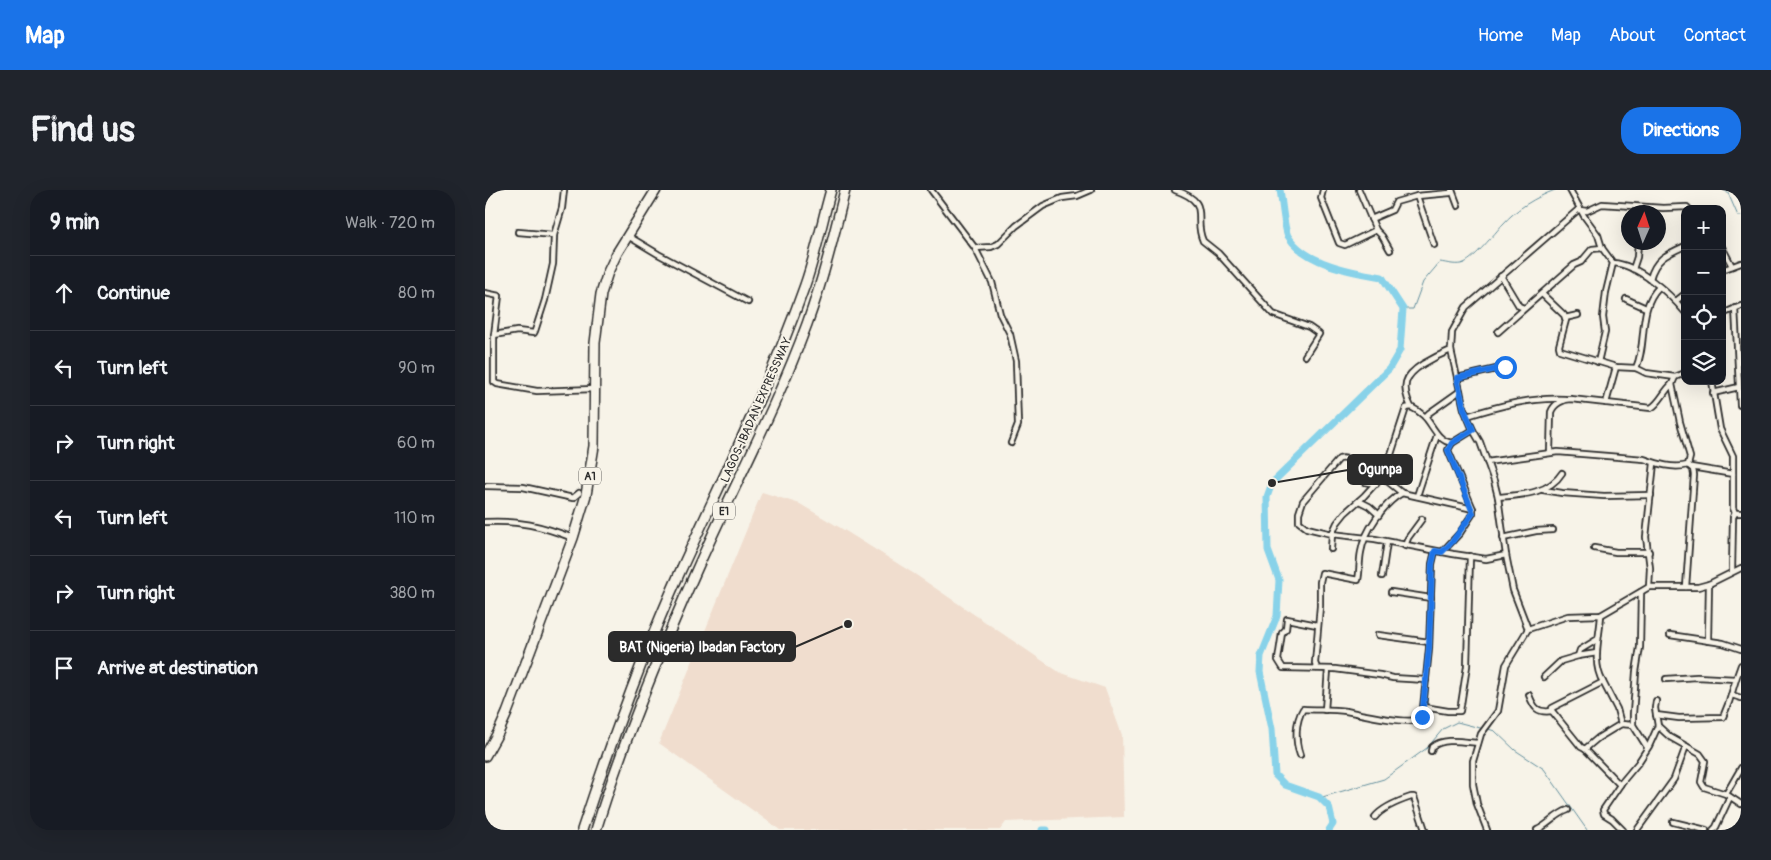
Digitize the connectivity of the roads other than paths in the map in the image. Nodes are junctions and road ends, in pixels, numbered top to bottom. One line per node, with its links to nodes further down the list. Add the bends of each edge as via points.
1 (564, 190): 21 (street)
2 (656, 190): 22 (highway, A1)
3 (831, 190): 170 (highway, LAGOS-IBADAN EXPRESSWAY / E1, via 792,322 645,654)
4 (845, 190): 171 (highway, LAGOS-IBADAN EXPRESSWAY / E1, via 807,325 667,636)
5 (931, 190): 24 (street)
6 (1091, 190): 24 (street, via 1043,206 998,244)
7 (1175, 190): 55 (street, via 1189,194 1197,204 1203,242 1218,253 1273,314 1319,334)
8 (1323, 190): 19 (street, via 1321,198 1339,243 1345,245)
9 (1359, 190): 18 (street)
10 (1452, 190): 12 (street); 14 (street)
11 (1570, 190): 17 (street)
12 (1417, 196): 18 (street, via 1396,202 1392,210); 23 (street)
13 (1639, 205): 17 (street, via 1602,204 1587,211)
14 (1458, 206)
15 (1681, 206): 16 (street)
16 (1666, 208)
17 (1579, 209): 25 (street, via 1598,235); 35 (street)
18 (1371, 219): 19 (street)
19 (1376, 230): 27 (street)
20 (518, 232): 21 (street)
21 (554, 235): 53 (street, via 553,264 535,332 517,330)
22 (627, 236): 43 (street); 66 (highway, A1, via 608,272 598,310)
23 (1434, 245)
24 (975, 248): 77 (street, via 992,282 1000,314 1011,334 1016,361 1018,424)
25 (1602, 248): 30 (street); 39 (street, via 1593,249)
26 (1681, 248): 36 (street, via 1654,265)
27 (1389, 250)
28 (1637, 250): 34 (street)
29 (1724, 250): 32 (street)
30 (1613, 263): 34 (street); 56 (street, via 1605,292 1605,332)
31 (1741, 263): 32 (street)
32 (1732, 266): 33 (street)
33 (1726, 268)
34 (1633, 269): 36 (street)
35 (1501, 276): 46 (street, via 1519,306); 54 (street, via 1466,307 1452,332)
36 (1650, 279): 37 (street)
37 (1659, 287): 42 (street); 47 (street)
38 (485, 293): 53 (street, via 499,296)
39 (1542, 294): 46 (street); 51 (street)
40 (1684, 295): 42 (street)
41 (1626, 299): 47 (street)
42 (1676, 301): 45 (street)
43 (748, 302)
44 (1741, 306): 48 (street)
45 (1681, 307)
46 (1525, 308): 52 (street)
47 (1646, 308): 59 (street)
48 (1735, 308): 49 (street); 65 (street)
49 (1726, 312)
50 (1578, 315): 51 (street)
51 (1565, 318): 56 (street, via 1560,350)
52 (1498, 332)
53 (494, 335): 66 (street, via 494,382 497,384 537,391)
54 (1451, 350): 62 (street); 72 (street, via 1434,356 1410,373 1406,385)
55 (1305, 356)
56 (1598, 362): 57 (street)
57 (1616, 366): 59 (street); 70 (street)
58 (1505, 367): 62 (street)
59 (1636, 368): 61 (street, via 1646,373)
60 (1681, 374): 61 (street)
61 (1675, 377): 63 (street)
62 (1457, 378): 67 (street)
63 (1672, 384): 70 (street, via 1651,408); 82 (street)
64 (1712, 385): 68 (street)
65 (1739, 387): 68 (street); 71 (street)
66 (594, 389): 105 (highway, A1, via 592,464)
67 (1460, 391): 73 (street); 74 (street)
68 (1713, 393): 84 (street, via 1720,429 1733,456)
69 (1566, 399): 70 (street); 73 (street, via 1509,403); 79 (street, via 1552,408)
70 (1606, 403)
71 (1740, 405)
72 (1411, 407): 74 (street); 85 (street, via 1406,408)
73 (1467, 416): 75 (street)
74 (1425, 417): 76 (street)
75 (1473, 430): 78 (street); 80 (street)
76 (1437, 435): 78 (street); 94 (street)
77 (1011, 443)
78 (1450, 446): 97 (street)
79 (1550, 452): 80 (street); 81 (street, via 1618,456)
80 (1487, 462): 95 (street)
81 (1654, 463): 82 (street); 92 (street)
82 (1690, 466): 84 (street); 122 (street, via 1694,475)
83 (1562, 473): 89 (street)
84 (1733, 474): 98 (street)
85 (1382, 477): 87 (street); 90 (street)
86 (1365, 482): 87 (street); 93 (street); 104 (street, via 1344,457 1303,501 1299,513 1302,526)
87 (1376, 484): 93 (street)
88 (485, 486): 91 (street, via 523,486 573,498)
89 (1543, 490): 92 (street, via 1604,496); 95 (street)
90 (1402, 492): 94 (street); 100 (street)
91 (579, 493)
92 (1651, 495): 114 (street)
93 (1364, 496): 96 (street)
94 (1417, 496): 97 (street)
95 (1498, 497): 107 (street)
96 (1359, 501): 100 (street); 104 (street, via 1345,512)
97 (1473, 509): 113 (street, via 1460,533)
98 (1735, 513): 99 (street); 118 (street)
99 (1741, 513)
100 (1379, 515): 106 (street)
101 (1422, 519): 109 (street)
102 (485, 522): 105 (street, via 532,524)
103 (1553, 530): 107 (street)
104 (1332, 534): 106 (street); 111 (street)
105 (573, 538): 162 (highway, A1, via 507,713)
106 (1365, 538): 108 (street); 127 (street, via 1358,580 1322,573)
107 (1503, 538): 115 (street)
108 (1387, 542): 109 (street); 119 (street)
109 (1405, 546): 112 (street)
110 (1594, 548): 114 (street)
111 (1331, 549)
112 (1435, 551): 113 (street); 125 (street)
113 (1442, 552): 116 (street)
114 (1649, 552): 121 (street)
115 (1506, 555): 116 (street, via 1486,559); 128 (street, via 1513,590)
116 (1470, 556): 149 (street, via 1467,666 1460,711)
117 (1741, 568): 118 (street)
118 (1732, 571): 120 (street)
119 (1382, 576)
120 (1709, 584): 122 (street); 132 (street)
121 (1649, 587): 122 (street); 124 (street)
122 (1686, 587)
123 (1391, 592): 125 (street)
124 (1641, 592): 126 (street); 154 (street)
125 (1431, 598): 133 (street)
126 (1601, 615): 128 (street, via 1568,616); 131 (street)
127 (1317, 625): 138 (street); 138 (street, via 1287,619 1278,660 1283,668)
128 (1529, 629): 156 (street, via 1506,665 1498,711)
129 (1378, 635): 133 (street)
130 (1670, 635): 132 (street)
131 (1598, 639): 135 (street); 136 (street, via 1581,650)
132 (1708, 641): 134 (street)
133 (1429, 642): 143 (street)
134 (1741, 649)
135 (1597, 653): 136 (street); 144 (street)
136 (1578, 656): 140 (street, via 1561,660)
137 (1741, 665): 141 (street)
138 (1317, 668): 139 (street)
139 (1328, 670): 143 (street); 150 (street, via 1326,710)
140 (1544, 676)
141 (1736, 678): 142 (street); 146 (street)
142 (1666, 679)
143 (1426, 680): 149 (street)
144 (1603, 682): 151 (street); 153 (street)
145 (1529, 695): 151 (street, via 1538,710)
146 (1731, 695): 147 (street); 152 (street, via 1723,717)
147 (1741, 698)
148 (1656, 701): 152 (street)
149 (1424, 707): 150 (street, via 1422,718 1417,721)
150 (1303, 709): 161 (street, via 1298,723)
151 (1552, 711): 159 (street)
152 (1656, 715): 155 (street)
153 (1621, 724): 154 (street); 159 (street)
154 (1633, 725): 158 (street)
155 (1658, 726): 157 (street); 158 (street)
156 (1478, 743): 160 (street, via 1441,742); 173 (street, via 1473,761 1473,784)
157 (1686, 746): 165 (street, via 1705,761 1701,782 1704,787); 176 (street, via 1674,779)
158 (1647, 747): 164 (street, via 1639,763)
159 (1585, 749): 164 (street)
160 (1431, 751)
161 (1301, 755)
162 (485, 756)
163 (1741, 768): 165 (street)
164 (1620, 785): 175 (street, via 1603,812)
165 (1728, 795): 166 (street); 178 (street)
166 (1741, 804)
167 (1568, 810): 174 (street)
168 (1375, 817): 172 (street, via 1385,808 1411,796)
169 (1673, 822): 177 (street)
170 (582, 830)
171 (596, 830)
172 (1425, 830)
173 (1487, 830)
174 (1537, 830)
175 (1623, 830)
176 (1637, 830)
177 (1706, 830)
178 (1713, 830)

